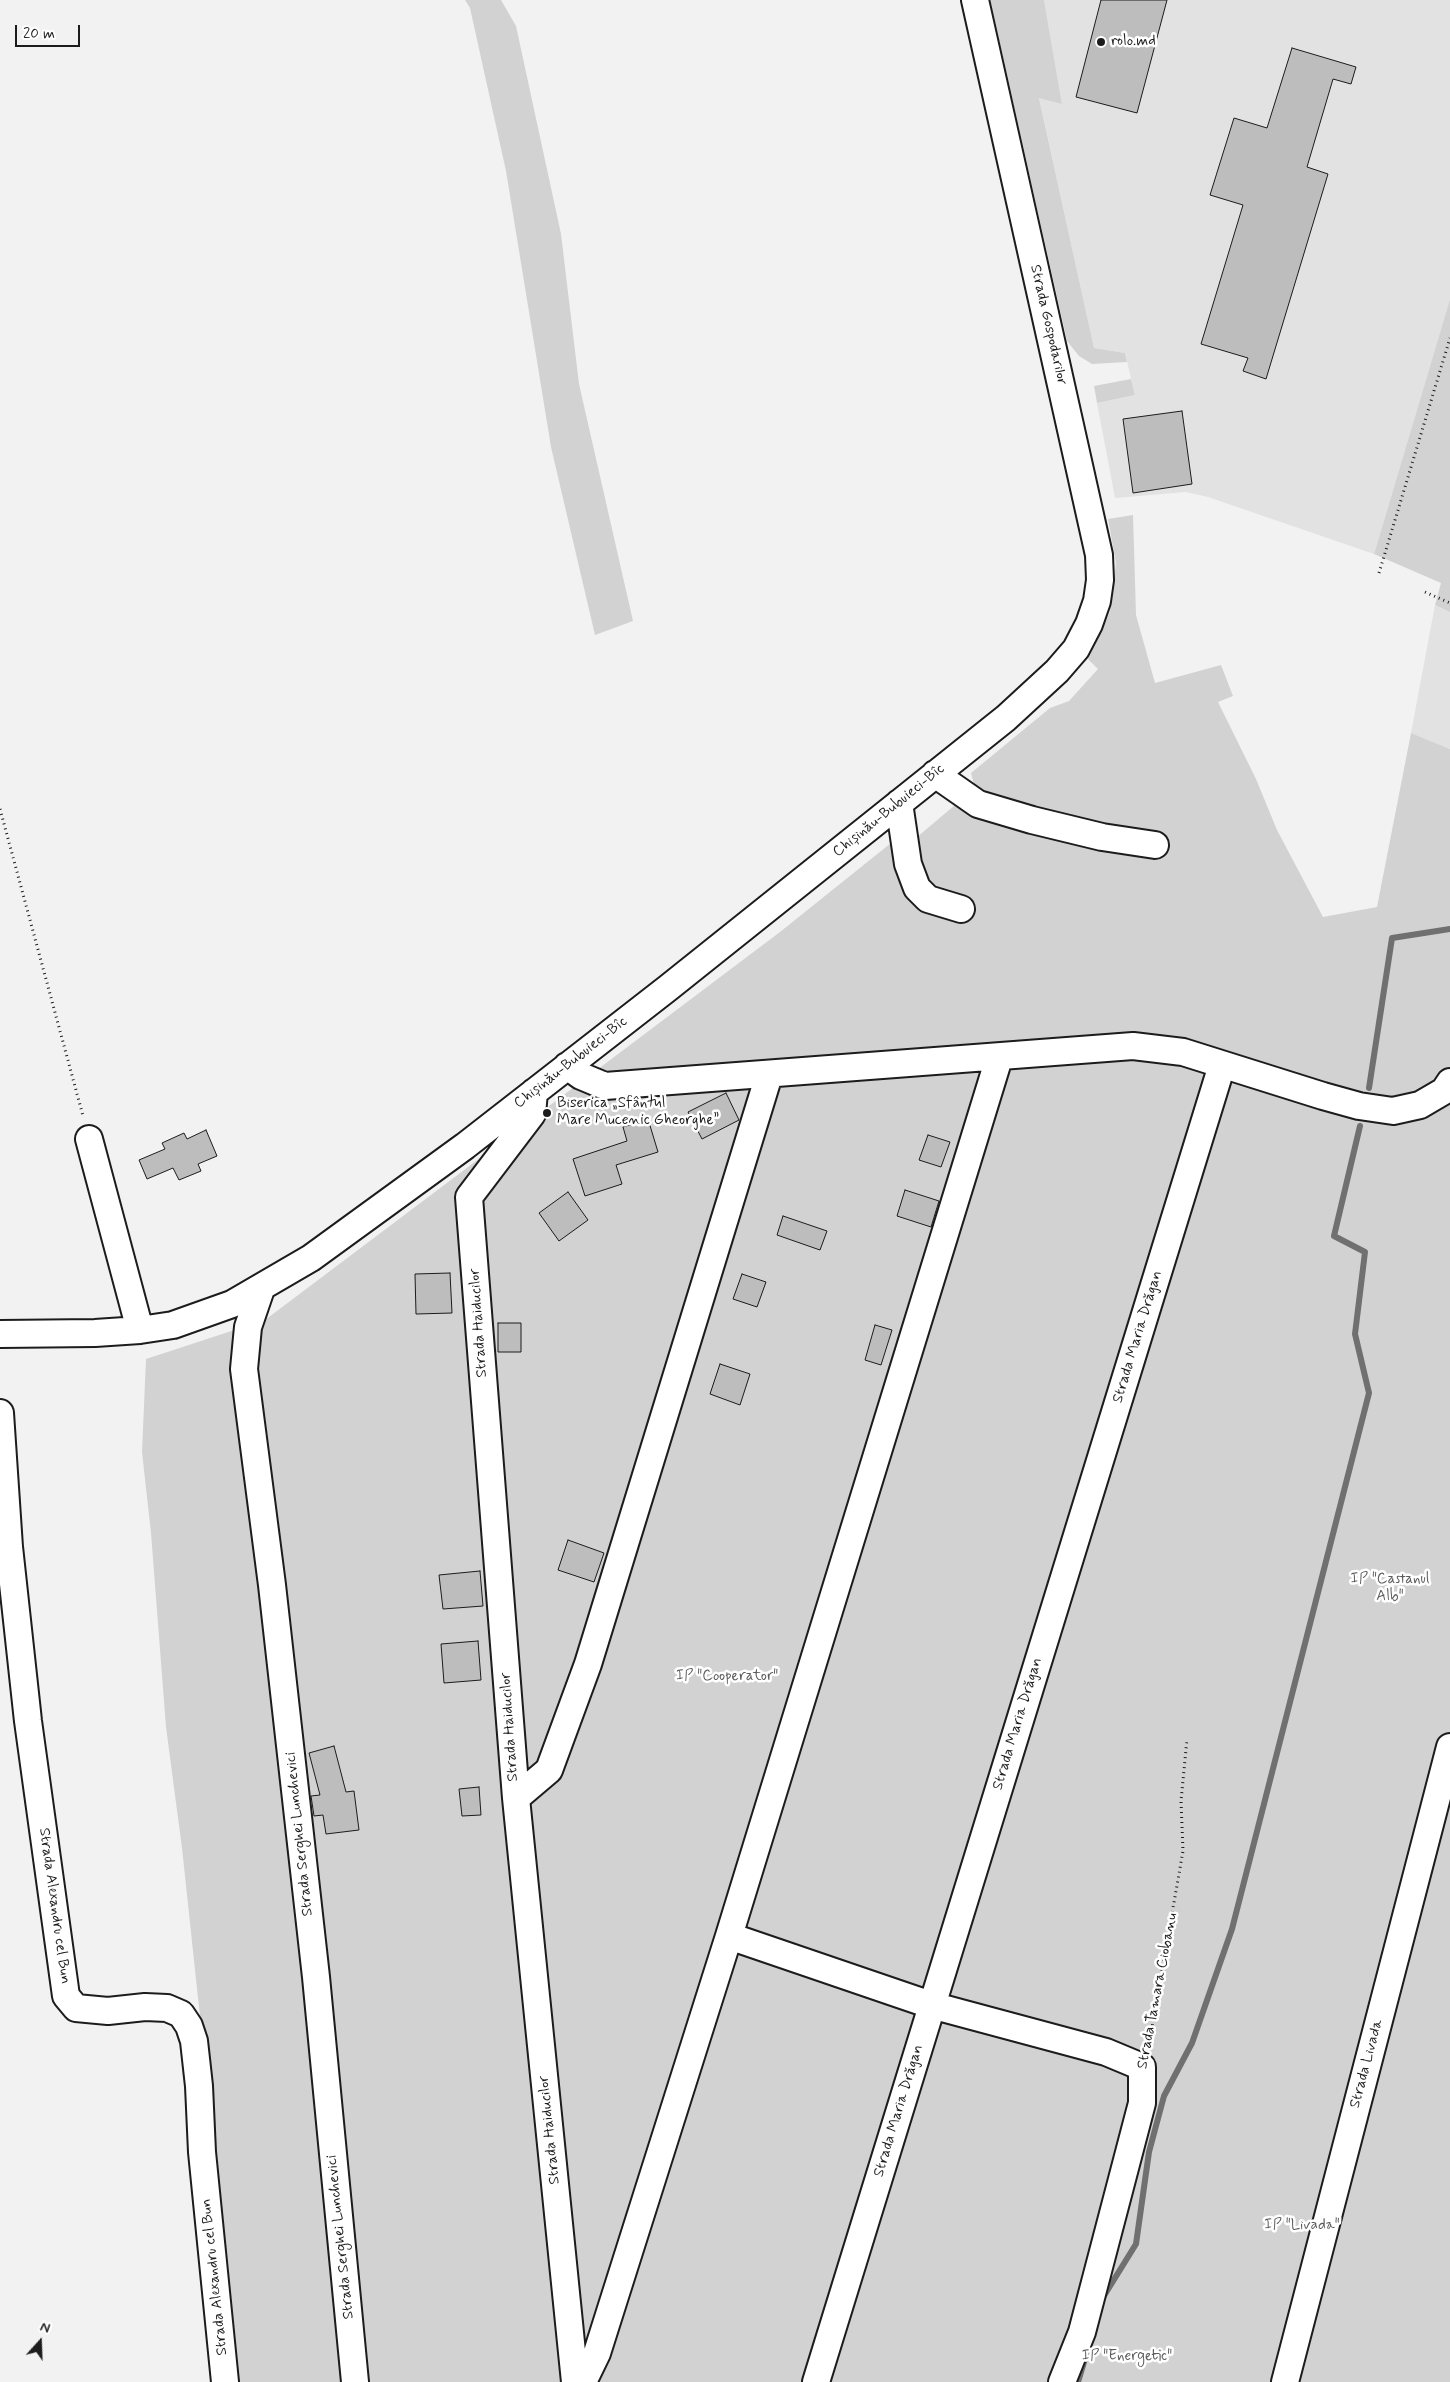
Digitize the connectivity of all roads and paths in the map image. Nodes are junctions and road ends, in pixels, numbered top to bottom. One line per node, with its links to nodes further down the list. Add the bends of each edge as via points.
1 (974, 0): 6 (street, Strada Gospodarilor, via 1099,556 1097,601)
2 (1450, 338): 3 (path)
3 (1380, 573)
4 (1425, 592): 5 (path)
5 (1450, 603)
6 (1076, 649): 7 (street, Chișinău-Bubuieci-Bîc, via 1057,672 1006,718)
7 (935, 774): 8 (street, Chișinău-Bubuieci-Bîc); 10 (street, via 978,804 1102,837)
8 (899, 803): 11 (street, via 908,864 917,888 928,900); 13 (street, Chișinău-Bubuieci-Bîc)
9 (0, 809): 18 (path)
10 (1155, 845)
11 (962, 909)
12 (999, 1058): 14 (street, via 1133,1046 1182,1052); 15 (street); 26 (street)
13 (567, 1066): 15 (street, via 605,1086); 17 (street, Chișinău-Bubuieci-Bîc)
14 (1222, 1066): 16 (street, via 1358,1106 1393,1111 1420,1105 1444,1091); 27 (street, Strada Maria Drăgan)
15 (769, 1075): 25 (street, via 588,1664 549,1770)
16 (1450, 1082)
17 (534, 1092): 19 (street, Chișinău-Bubuieci-Bîc, via 362,1222); 25 (street, Strada Haiducilor, via 532,1114 469,1196)
18 (88, 1139): 20 (street)
19 (261, 1289): 20 (street, Chișinău-Bubuieci-Bîc, via 201,1316 173,1325); 30 (street, Strada Serghei Lunchevici, via 248,1327 244,1368 314,1957)
20 (140, 1330): 21 (street, Chișinău-Bubuieci-Bîc)
21 (0, 1334)
22 (0, 1414): 29 (street, Strada Alexandru cel Bun, via 9,1547 28,1721 66,1996 76,2008 108,2012 167,2008 181,2014 189,2026 198,2077 202,2152)
23 (1187, 1739): 28 (path, Strada Tamara Ciobanu, via 1181,1800 1184,1852)
24 (1450, 1747): 35 (street, Strada Livada)
25 (516, 1798): 31 (street, Strada Haiducilor)
26 (729, 1936): 27 (street); 32 (street, via 598,2353)
27 (931, 2005): 28 (street, via 1106,2052); 33 (street, Strada Maria Drăgan)
28 (1142, 2067): 34 (street, Strada Tamara Ciobanu, via 1142,2103 1082,2332)
29 (225, 2382)
30 (356, 2382)
31 (575, 2382)
32 (583, 2382)
33 (816, 2382)
34 (1062, 2382)
35 (1285, 2382)

